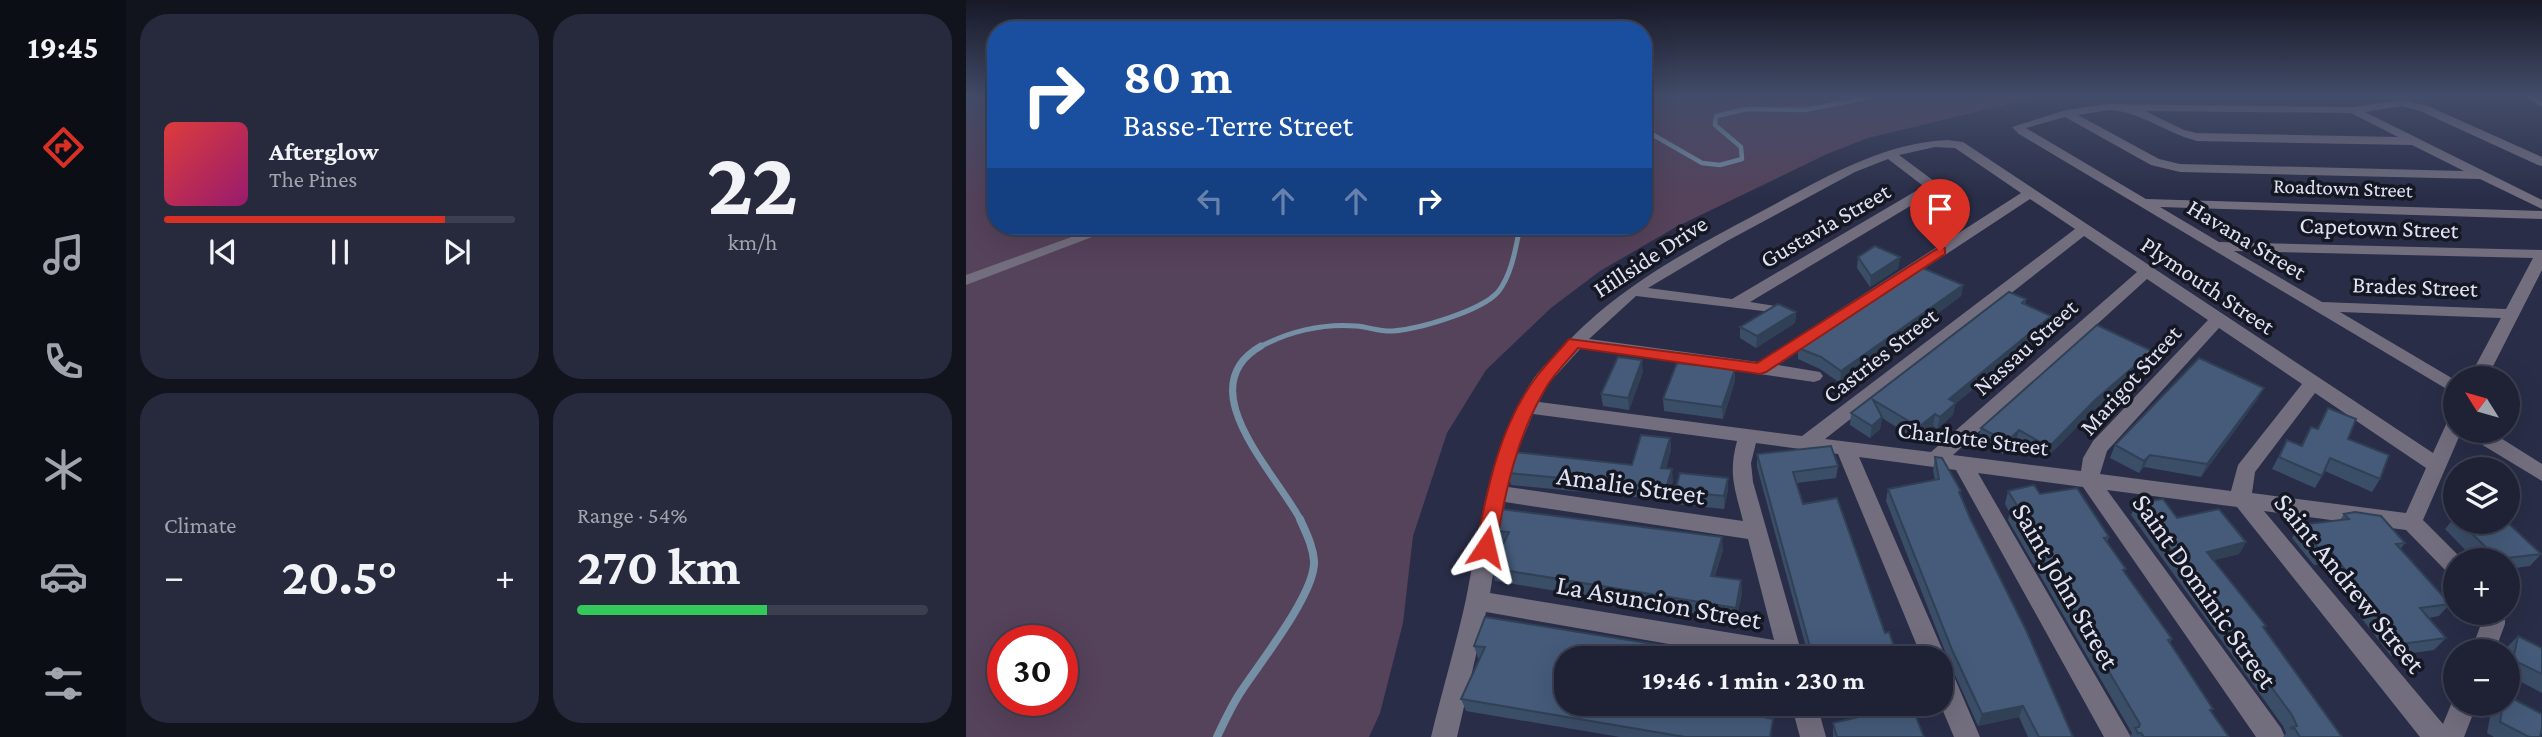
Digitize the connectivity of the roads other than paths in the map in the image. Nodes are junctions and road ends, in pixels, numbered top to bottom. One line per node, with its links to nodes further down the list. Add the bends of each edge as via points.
1 (2022, 131): 12 (street, Havana Street)
2 (2099, 131): 10 (street, via 2155,162 2180,168)
3 (2177, 131): 6 (street, via 2197,137)
4 (2396, 131): 6 (street)
5 (2473, 131): 9 (street)
6 (2415, 141): 10 (street)
7 (1953, 144): 8 (street, Hillside Drive); 11 (street, Plymouth Street)
8 (1891, 155): 23 (street, Hillside Drive, via 1851,169); 24 (street, Gustavia Street, via 1929,184 1927,190)
9 (2542, 162)
10 (2483, 175): 13 (street)
11 (2030, 193): 15 (street, Plymouth Street); 31 (street)
12 (2143, 203): 14 (street, Roadtown Street); 18 (street, Havana Street)
13 (2542, 205)
14 (2542, 215)
15 (2084, 229): 21 (street, Plymouth Street); 37 (street, Castries Street)
16 (1055, 235): 20 (street)
17 (1089, 235): 22 (street)
18 (2214, 246): 19 (street, Capetown Street); 25 (street, Havana Street)
19 (2542, 255): 27 (street)
20 (966, 267)
21 (2147, 271): 28 (street, Plymouth Street); 41 (street, Nassau Street)
22 (966, 279)
23 (1633, 291): 24 (street, Gustavia Street); 29 (street, Hillside Drive)
24 (1734, 305): 26 (street, Gustavia Street)
25 (2317, 307): 27 (street, Brades Street); 33 (street, Havana Street)
26 (1774, 310)
27 (2512, 314): 30 (street)
28 (2218, 319): 34 (street, Plymouth Street); 45 (street, Marigot Street, via 2101,446 2093,458)
29 (1575, 342): 31 (street); 35 (street, Hillside Drive, via 1542,380)
30 (2484, 366)
31 (1760, 369): 32 (street)
32 (1814, 376)
33 (2443, 381)
34 (2313, 383): 43 (street, Plymouth Street); 47 (street, via 2245,470)
35 (1527, 407): 36 (street, Charlotte Street); 46 (street, Hillside Drive)
36 (1748, 436): 37 (street, Charlotte Street); 49 (street, via 1741,463)
37 (1806, 443): 40 (street, Charlotte Street)
38 (2447, 443): 43 (street)
39 (2493, 443): 44 (street)
40 (1845, 448): 41 (street, Charlotte Street); 54 (street)
41 (1935, 460): 42 (street, Charlotte Street)
42 (1963, 464): 45 (street, Charlotte Street); 61 (street, Saint John Street)
43 (2437, 466): 48 (street)
44 (2542, 474)
45 (2090, 480): 47 (street, Charlotte Street); 62 (street, Saint Dominic Street)
46 (1496, 493): 49 (street, Amalie Street); 51 (street, Hillside Drive)
47 (2244, 500): 48 (street, Charlotte Street); 63 (street, Saint Andrew Street)
48 (2412, 522): 50 (street)
49 (1758, 531): 53 (street)
50 (2443, 554)
51 (1477, 601): 52 (street, La Asuncion Street); 58 (street, Hillside Drive)
52 (1734, 646)
53 (1788, 646)
54 (1929, 646)
55 (1953, 704): 60 (street)
56 (1807, 716): 59 (street)
57 (2459, 716): 64 (street)
58 (1451, 736)
59 (1813, 737)
60 (1967, 737)
61 (2118, 737)
62 (2272, 737)
63 (2437, 737)
64 (2451, 737)

